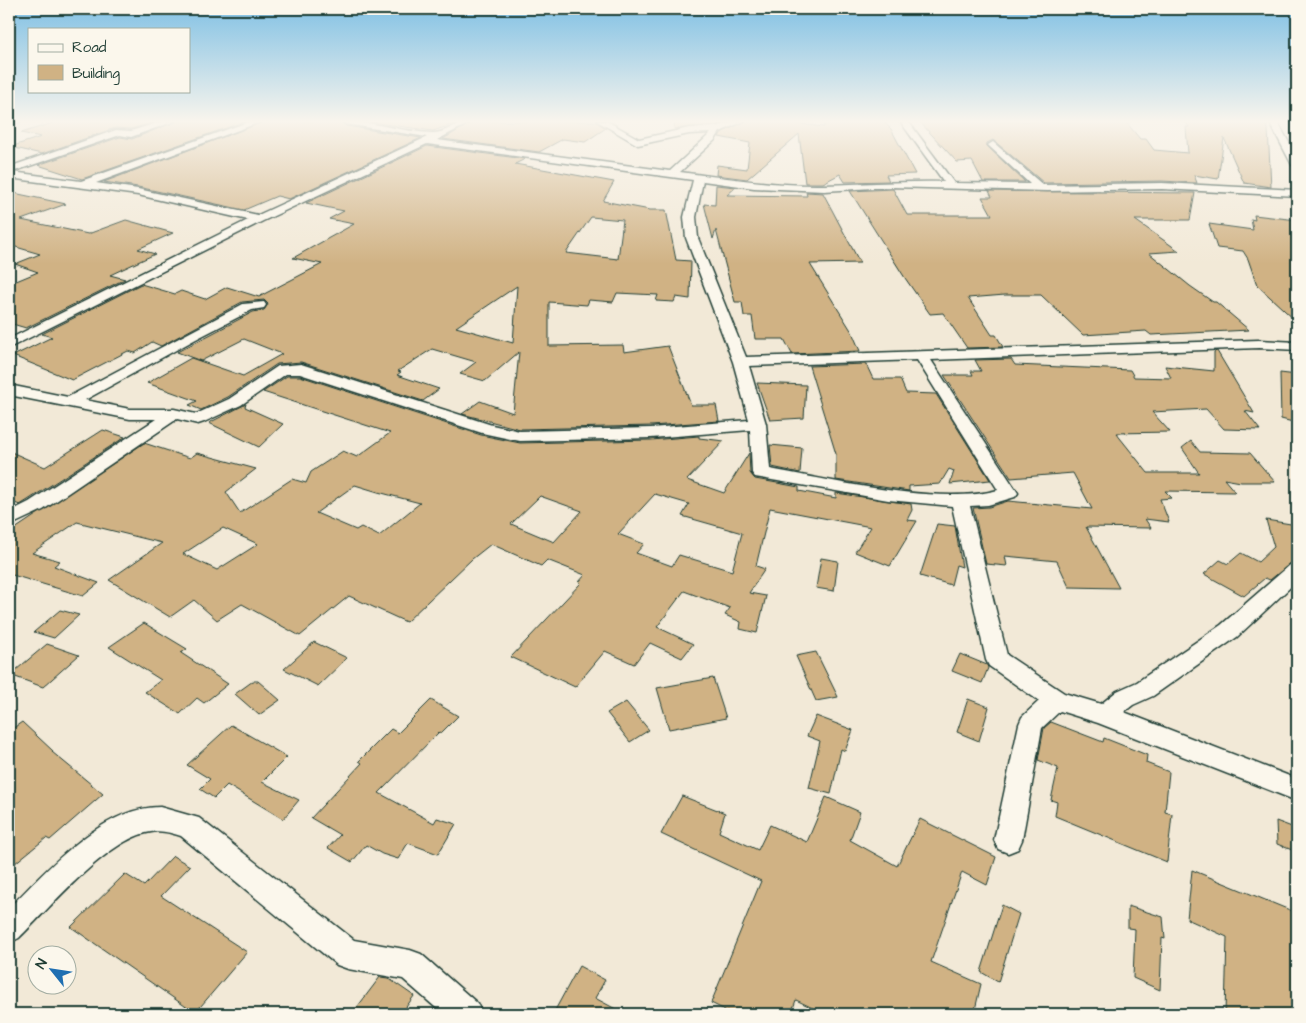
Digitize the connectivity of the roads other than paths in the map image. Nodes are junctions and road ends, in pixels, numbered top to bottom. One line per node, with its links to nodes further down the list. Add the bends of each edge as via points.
1 (126, 169): 10 (street)
2 (366, 169): 14 (street)
3 (637, 169): 7 (street)
4 (678, 169): 7 (street)
5 (939, 169): 11 (street)
6 (1019, 169): 12 (street)
7 (672, 174): 9 (street)
8 (9, 175): 10 (street)
9 (699, 178): 11 (street, via 754,185 824,188); 19 (street, via 690,217 692,238)
10 (83, 184): 14 (street, via 138,192)
11 (951, 185): 12 (street)
12 (1039, 187): 13 (street, via 1199,187)
13 (1297, 194)
14 (259, 219): 16 (street)
15 (259, 305): 21 (street, via 248,307 191,336)
16 (9, 344)
17 (1297, 346): 18 (street, via 1259,344)
18 (921, 355): 19 (street); 24 (street, via 1009,493 998,498)
19 (740, 362): 23 (street)
20 (9, 390): 21 (street)
21 (68, 403): 22 (street, via 130,414)
22 (174, 414): 23 (street, via 198,419 235,402 283,369 301,369 488,429 520,436 650,433); 25 (street, via 36,506)
23 (758, 424): 24 (street, via 761,473 917,498)
24 (960, 500): 27 (street, via 998,660)
25 (9, 520)
26 (1297, 570): 28 (street, via 1229,631)
27 (1056, 700): 28 (street); 30 (street, via 1031,724)
28 (1104, 715): 29 (street)
29 (1297, 790)
30 (1008, 840)
31 (9, 928): 32 (street, via 91,849 126,827 148,820 169,820 190,827)
32 (348, 954): 33 (street, via 410,965)
33 (466, 1014)

